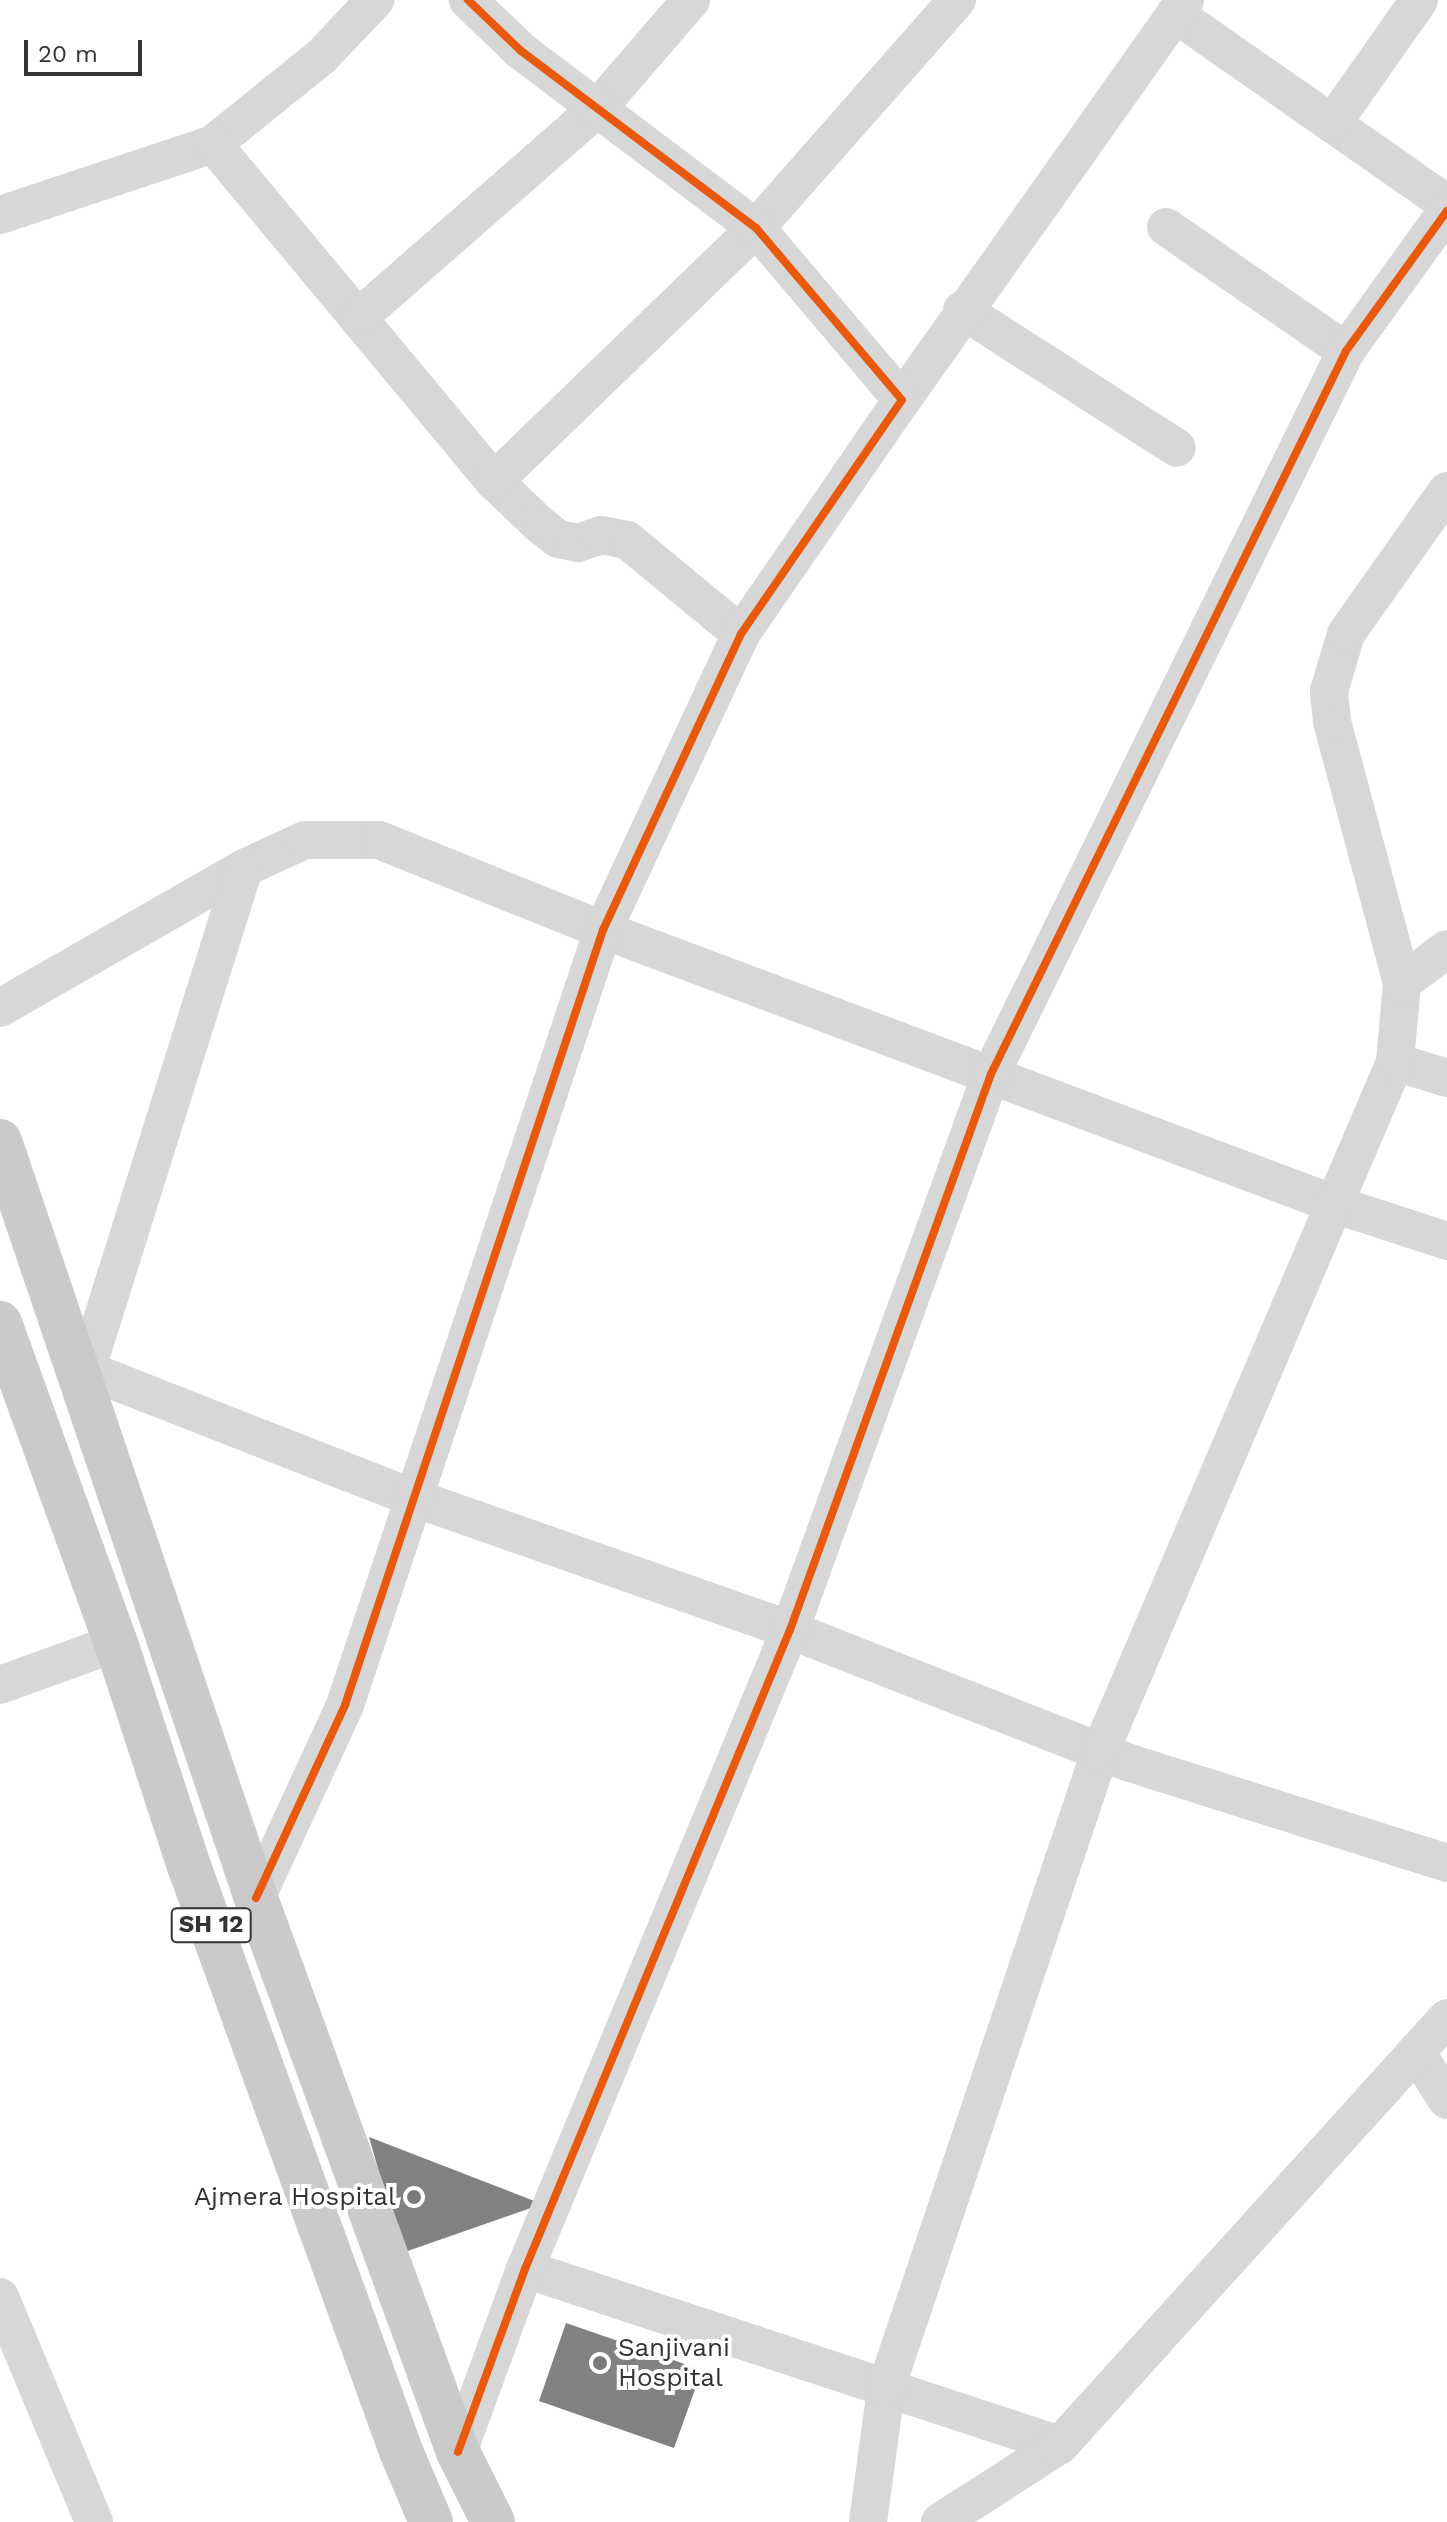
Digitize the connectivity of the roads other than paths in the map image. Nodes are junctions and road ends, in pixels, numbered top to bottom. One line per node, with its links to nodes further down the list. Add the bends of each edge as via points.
1 (375, 0): 9 (street, via 321,57)
2 (468, 0): 7 (street, via 521,51)
3 (691, 0): 7 (street)
4 (957, 0): 14 (street)
5 (1419, 0): 8 (street)
6 (1180, 7): 8 (street); 15 (street)
7 (597, 109): 14 (street); 16 (street)
8 (1332, 124): 10 (street)
9 (213, 144): 12 (street); 16 (street)
10 (1447, 204)
11 (1447, 211): 17 (street)
12 (0, 215)
13 (1166, 227): 17 (street)
14 (756, 228): 18 (street); 20 (street)
15 (962, 310): 18 (street); 19 (street)
16 (358, 318): 20 (street)
17 (1346, 351): 29 (street)
18 (902, 400): 22 (street)
19 (1177, 448)
20 (494, 481): 22 (street, via 558,539 578,543 601,535 627,540)
21 (1447, 491): 26 (street, via 1346,634 1329,691 1332,721)
22 (741, 634): 24 (street)
23 (244, 868): 24 (street, via 305,840 379,840); 27 (street); 35 (street)
24 (603, 930): 29 (street); 36 (street)
25 (1447, 949): 26 (street)
26 (1402, 983): 28 (street)
27 (0, 1008)
28 (1395, 1062): 30 (street); 32 (street)
29 (991, 1074): 32 (street); 37 (street)
30 (1447, 1078)
31 (0, 1141): 35 (main road, SH 12)
32 (1337, 1205): 33 (street); 40 (street)
33 (1447, 1241)
34 (0, 1323): 38 (main road, SH 12)
35 (80, 1368): 36 (street); 42 (main road, SH 12)
36 (414, 1498): 37 (street); 42 (street, via 345,1705)
37 (790, 1630): 40 (street); 46 (street)
38 (116, 1643): 39 (street); 52 (main road, SH 12, via 189,1866)
39 (0, 1685)
40 (1100, 1752): 41 (street); 48 (street)
41 (1447, 1863)
42 (256, 1898): 50 (main road, SH 12)
43 (1447, 2018): 44 (street)
44 (1416, 2052): 45 (street); 49 (street)
45 (1447, 2100)
46 (525, 2269): 48 (street); 50 (street)
47 (0, 2297): 51 (street)
48 (886, 2388): 49 (street); 54 (street)
49 (1060, 2445): 55 (street)
50 (458, 2452): 53 (main road, SH 12)
51 (94, 2522)
52 (431, 2522)
53 (493, 2522)
54 (868, 2522)
55 (940, 2522)

